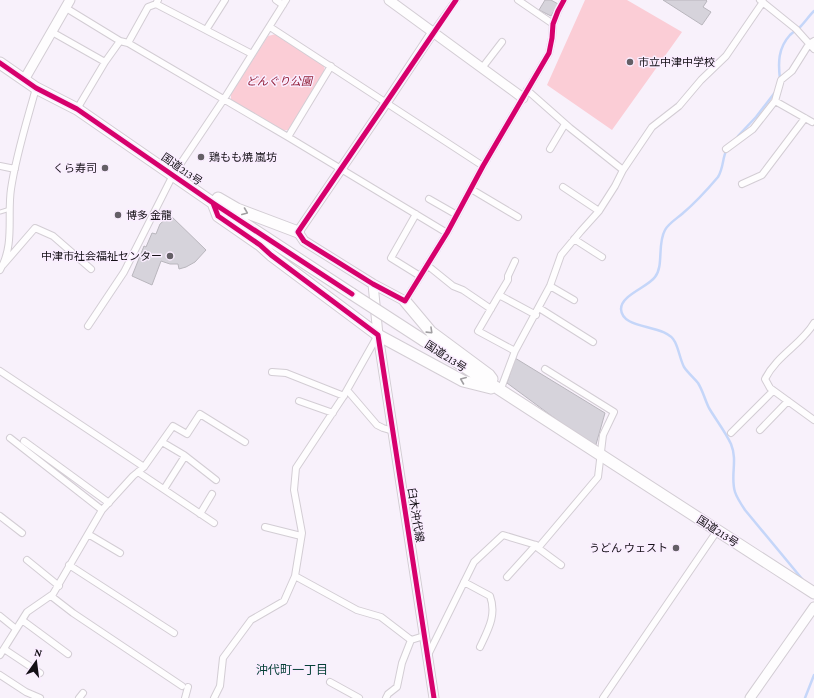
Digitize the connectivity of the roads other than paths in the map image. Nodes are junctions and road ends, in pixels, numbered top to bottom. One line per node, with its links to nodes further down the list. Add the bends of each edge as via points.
1 (225, 0): 13 (street)
2 (276, 0): 9 (street)
3 (389, 0): 15 (street)
4 (456, 0): 15 (street)
5 (518, 0): 11 (street)
6 (564, 0): 11 (street)
7 (761, 1): 19 (street); 42 (street, via 726,56 679,106 652,128)
8 (157, 2): 13 (street); 18 (street, via 148,7)
9 (285, 2): 12 (street)
10 (68, 4): 14 (street); 16 (street)
11 (553, 24): 27 (street, via 549,52)
12 (270, 27): 20 (street); 23 (street)
13 (206, 30): 20 (street)
14 (52, 32): 21 (street); 25 (street)
15 (433, 32): 24 (street); 30 (street)
16 (120, 41): 18 (street); 21 (street)
17 (502, 42): 24 (street)
18 (128, 43): 28 (street)
19 (812, 45): 29 (street, via 792,71 781,80)
20 (252, 54): 28 (street)
21 (106, 62): 31 (street)
22 (0, 63): 25 (highway, 国道213号)
23 (331, 66): 30 (street); 35 (street)
24 (482, 68): 27 (street)
25 (24, 80): 26 (highway, 国道213号)
26 (36, 88): 31 (highway, 国道213号); 40 (street)
27 (525, 94): 34 (street); 39 (street)
28 (224, 99): 35 (street); 43 (street)
29 (775, 101): 32 (street); 37 (street, via 753,129)
30 (386, 103): 39 (street); 41 (street)
31 (77, 109): 43 (highway, 国道213号)
32 (805, 118): 33 (street); 44 (street, via 762,175)
33 (812, 122)
34 (566, 124): 36 (street); 42 (street)
35 (288, 137): 41 (street)
36 (550, 149)
37 (726, 149)
38 (0, 166): 40 (street)
39 (483, 166): 46 (street)
40 (15, 169): 49 (street, via 10,190)
41 (341, 169): 52 (street); 55 (street)
42 (623, 170): 50 (street)
43 (173, 175): 48 (highway, 国道213号); 55 (highway, one-way to 55, via 237,209); 73 (street, via 124,272)
44 (742, 184)
45 (563, 187): 50 (street)
46 (470, 189): 53 (street); 54 (street)
47 (429, 199): 53 (street)
48 (213, 203): 74 (highway, via 218,216); 80 (highway, 国道213号, bridge)
49 (10, 209): 51 (lane); 61 (street, via 9,243)
50 (599, 211): 57 (street)
51 (0, 212)
52 (416, 214): 56 (street); 63 (street, via 391,258)
53 (457, 215): 56 (street)
54 (518, 217)
55 (298, 232): 64 (street, via 304,241)
56 (447, 233): 60 (street)
57 (574, 239): 58 (street); 65 (street, via 561,255)
58 (602, 257)
59 (515, 261): 66 (street)
60 (427, 265): 63 (street); 70 (street, via 453,286)
61 (1, 268): 62 (street, via 35,228 53,236)
62 (91, 269)
63 (420, 276): 68 (street)
64 (374, 284): 68 (street); 74 (street, 臼木沖代線)
65 (550, 286): 67 (street); 69 (street)
66 (499, 295): 70 (street); 71 (street)
67 (574, 300)
68 (405, 302): 80 (highway, one-way to 80, via 431,332 490,375)
69 (539, 308): 71 (street); 75 (street)
70 (491, 309): 76 (street, via 478,332)
71 (536, 315): 76 (street)
72 (814, 323): 81 (street, via 770,369 765,379)
73 (88, 326)
74 (378, 335): 80 (highway, one-way to 74, via 463,381); 82 (street); 88 (street, 臼木沖代線)
75 (592, 342)
76 (515, 351): 80 (street)
77 (545, 369): 95 (street, via 614,412 604,435)
78 (0, 371): 96 (street)
79 (272, 372): 82 (street, via 286,373)
80 (500, 391): 95 (highway, 国道213号)
81 (773, 391): 84 (street); 89 (street)
82 (346, 393): 85 (street); 88 (street, via 377,425)
83 (300, 401): 85 (street)
84 (788, 401): 86 (street); 87 (street)
85 (333, 413): 110 (street, via 296,468 294,490)
86 (814, 420)
87 (760, 430)
88 (393, 431): 127 (street, 臼木沖代線)
89 (732, 433)
90 (10, 438): 102 (street)
91 (24, 441): 101 (street)
92 (162, 442): 93 (street, via 173,426 187,434 200,414); 94 (street); 96 (street)
93 (245, 442)
94 (185, 456): 98 (street); 99 (street)
95 (601, 456): 107 (highway, 国道213号); 111 (street, via 598,478)
96 (144, 466): 97 (street)
97 (138, 472): 99 (street); 101 (street)
98 (216, 480)
99 (164, 489): 103 (street)
100 (212, 494): 103 (street)
101 (109, 503): 102 (street)
102 (102, 510): 109 (street)
103 (200, 514): 105 (street)
104 (0, 516): 108 (street)
105 (214, 523)
106 (265, 527): 110 (street)
107 (717, 531): 120 (highway, 国道213号); 142 (street)
108 (22, 533)
109 (88, 534): 112 (street); 114 (street)
110 (301, 536): 116 (street)
111 (537, 547): 115 (street); 117 (street); 118 (street, via 503,535 474,562)
112 (120, 553)
113 (26, 560): 119 (street)
114 (69, 565): 119 (street); 126 (street)
115 (561, 565)
116 (295, 576): 128 (street, via 358,610 381,617); 138 (street, via 284,601 251,620 223,658 220,686)
117 (507, 578)
118 (464, 582): 129 (street, via 490,596 494,609); 132 (street)
119 (59, 586): 121 (street)
120 (814, 593)
121 (51, 596): 124 (street, via 27,612); 137 (street, via 73,614 185,687)
122 (814, 607): 143 (street)
123 (0, 616): 125 (street)
124 (22, 620): 125 (street); 131 (street)
125 (16, 628): 130 (street)
126 (174, 633)
127 (424, 636): 128 (street); 132 (street, 臼木沖代線)
128 (411, 640): 140 (street, via 402,663 397,687)
129 (480, 647)
130 (2, 652): 133 (street)
131 (68, 654)
132 (427, 657): 141 (street, 臼木沖代線)
133 (40, 673)
134 (0, 675): 136 (street)
135 (330, 682): 139 (street)
136 (40, 698)
137 (185, 698)
138 (214, 698)
139 (359, 698)
140 (386, 698)
141 (434, 698)
142 (603, 698)
143 (750, 698)

